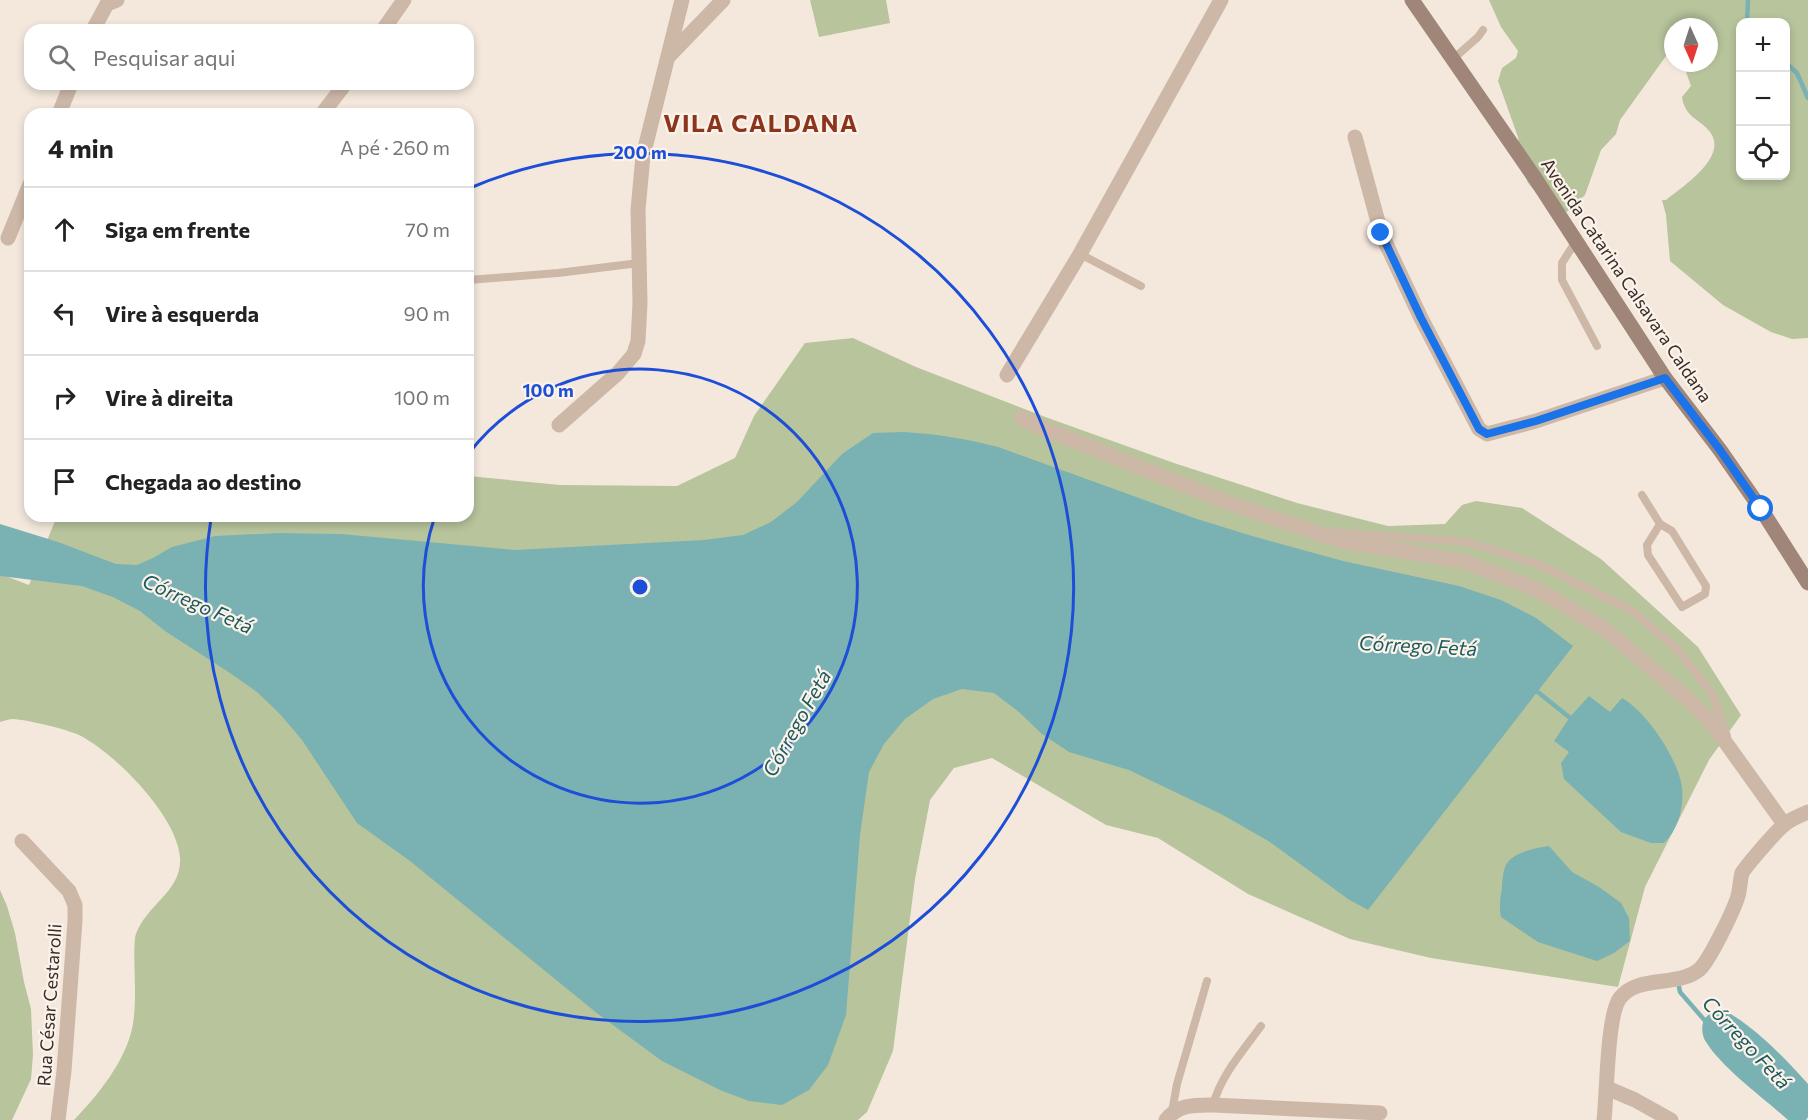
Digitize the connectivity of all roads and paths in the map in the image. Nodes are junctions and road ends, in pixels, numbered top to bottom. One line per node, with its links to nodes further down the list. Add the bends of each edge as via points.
1 (117, 0): 7 (street, via 107,4)
2 (404, 0): 8 (street)
3 (682, 0): 10 (street)
4 (723, 0): 10 (street)
5 (1221, 0): 20 (street)
6 (1412, 0): 11 (street, Avenida Catarina Calsavara Caldana)
7 (96, 24)
8 (387, 24)
9 (1483, 30): 11 (lane)
10 (668, 58): 21 (street, via 643,156)
11 (1453, 59): 19 (street, Avenida Catarina Calsavara Caldana)
12 (69, 90): 14 (street)
13 (340, 90): 15 (street)
14 (61, 108)
15 (327, 108)
16 (1355, 137): 26 (street, via 1381,233 1479,429 1487,434 1536,421)
17 (24, 199): 18 (street)
18 (8, 238)
19 (1576, 242): 24 (lane, via 1562,263 1562,280); 26 (street, Avenida Catarina Calsavara Caldana)
20 (1080, 254): 23 (lane); 25 (street)
21 (639, 263): 22 (lane); 28 (street, via 638,341 634,354 618,374)
22 (474, 280)
23 (1141, 286)
24 (1597, 346)
25 (1007, 375)
26 (1665, 378): 32 (street, Avenida Catarina Calsavara Caldana, via 1720,450)
27 (1022, 418): 31 (street, via 1223,501)
28 (559, 425)
29 (1642, 495): 30 (lane)
30 (1660, 524): 30 (lane, via 1672,531 1706,586 1705,594 1682,607 1648,555 1647,545)
31 (1308, 529): 33 (street, via 1341,541 1463,561 1540,591 1606,630 1689,700 1711,722); 33 (lane, via 1467,542 1538,564 1632,611 1678,650 1712,694)
32 (1808, 583)
33 (1735, 757): 35 (street)
34 (1808, 812): 35 (street)
35 (1784, 824): 39 (street, via 1743,872 1737,898 1701,968 1687,976 1632,989 1619,999 1612,1018)
36 (22, 841): 43 (street, Rua César Cestarolli, via 69,891 75,905)
37 (1207, 981): 42 (lane)
38 (1261, 1026): 40 (lane, via 1217,1089)
39 (1607, 1088): 44 (street); 45 (street)
40 (1213, 1105): 41 (street); 42 (street, via 1187,1106)
41 (1380, 1113)
42 (1169, 1116)
43 (58, 1120)
44 (1604, 1120)
45 (1671, 1120)

